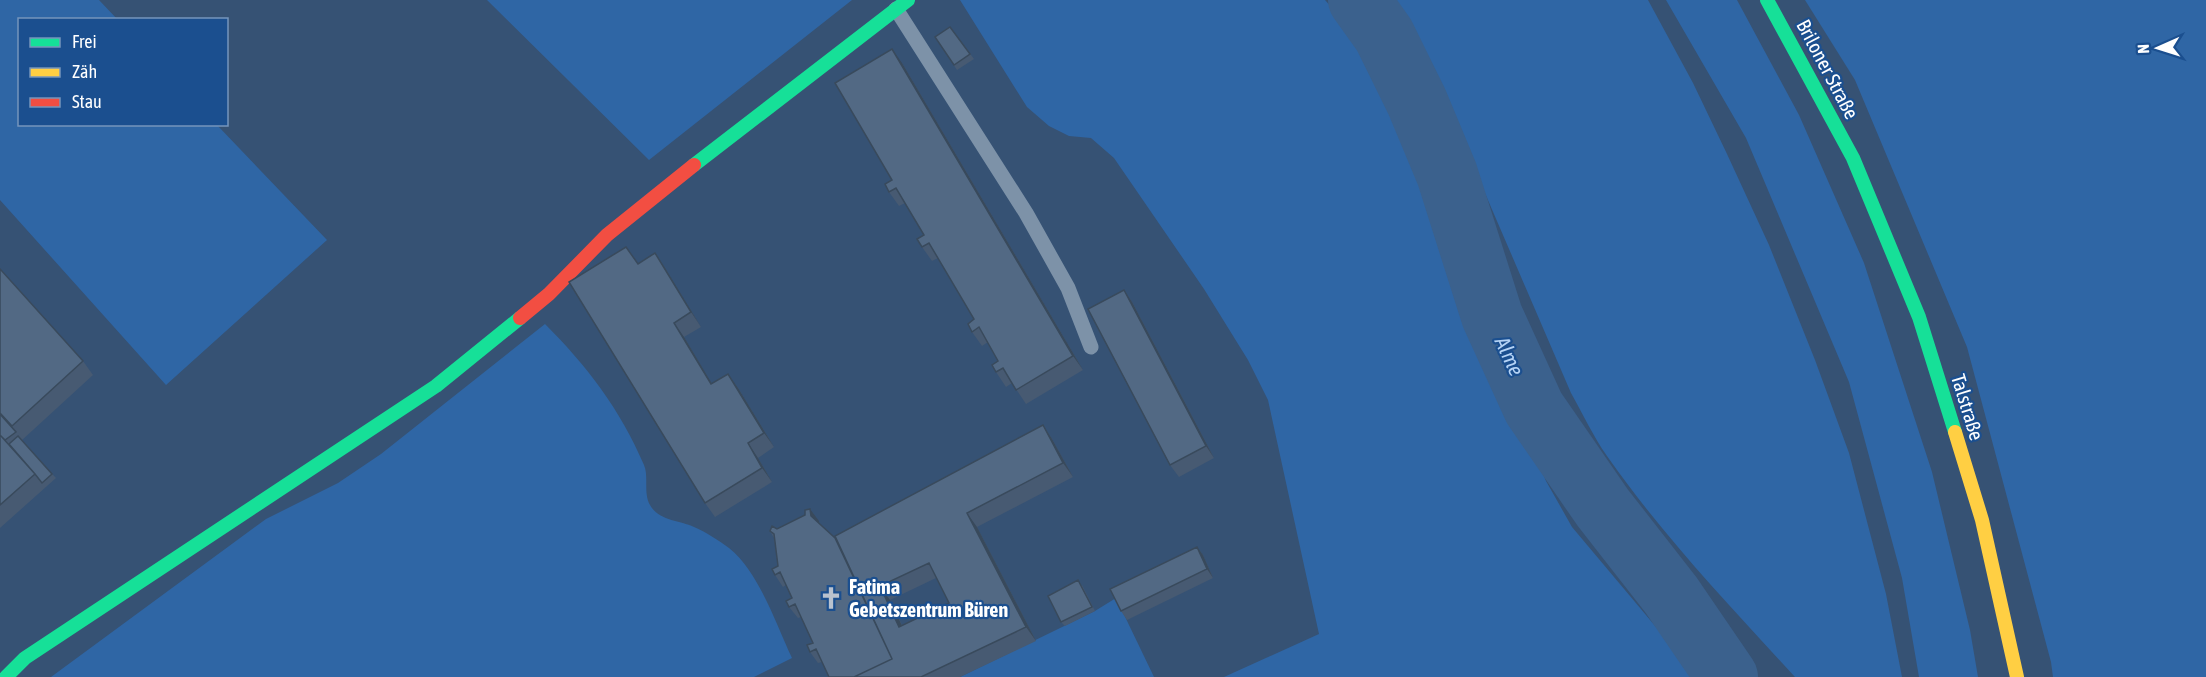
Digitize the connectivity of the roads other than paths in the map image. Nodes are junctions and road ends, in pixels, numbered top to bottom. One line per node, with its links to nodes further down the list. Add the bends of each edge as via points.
1 (1767, 0): 3 (street, Briloner Straße)
2 (902, 5): 4 (lane, via 1068,288); 5 (street, via 666,186 607,235 549,294 436,386 25,658)
3 (1854, 158): 6 (street, Talstraße, via 1919,317 1982,519)
4 (1091, 347)
5 (6, 677)
6 (2017, 677)

